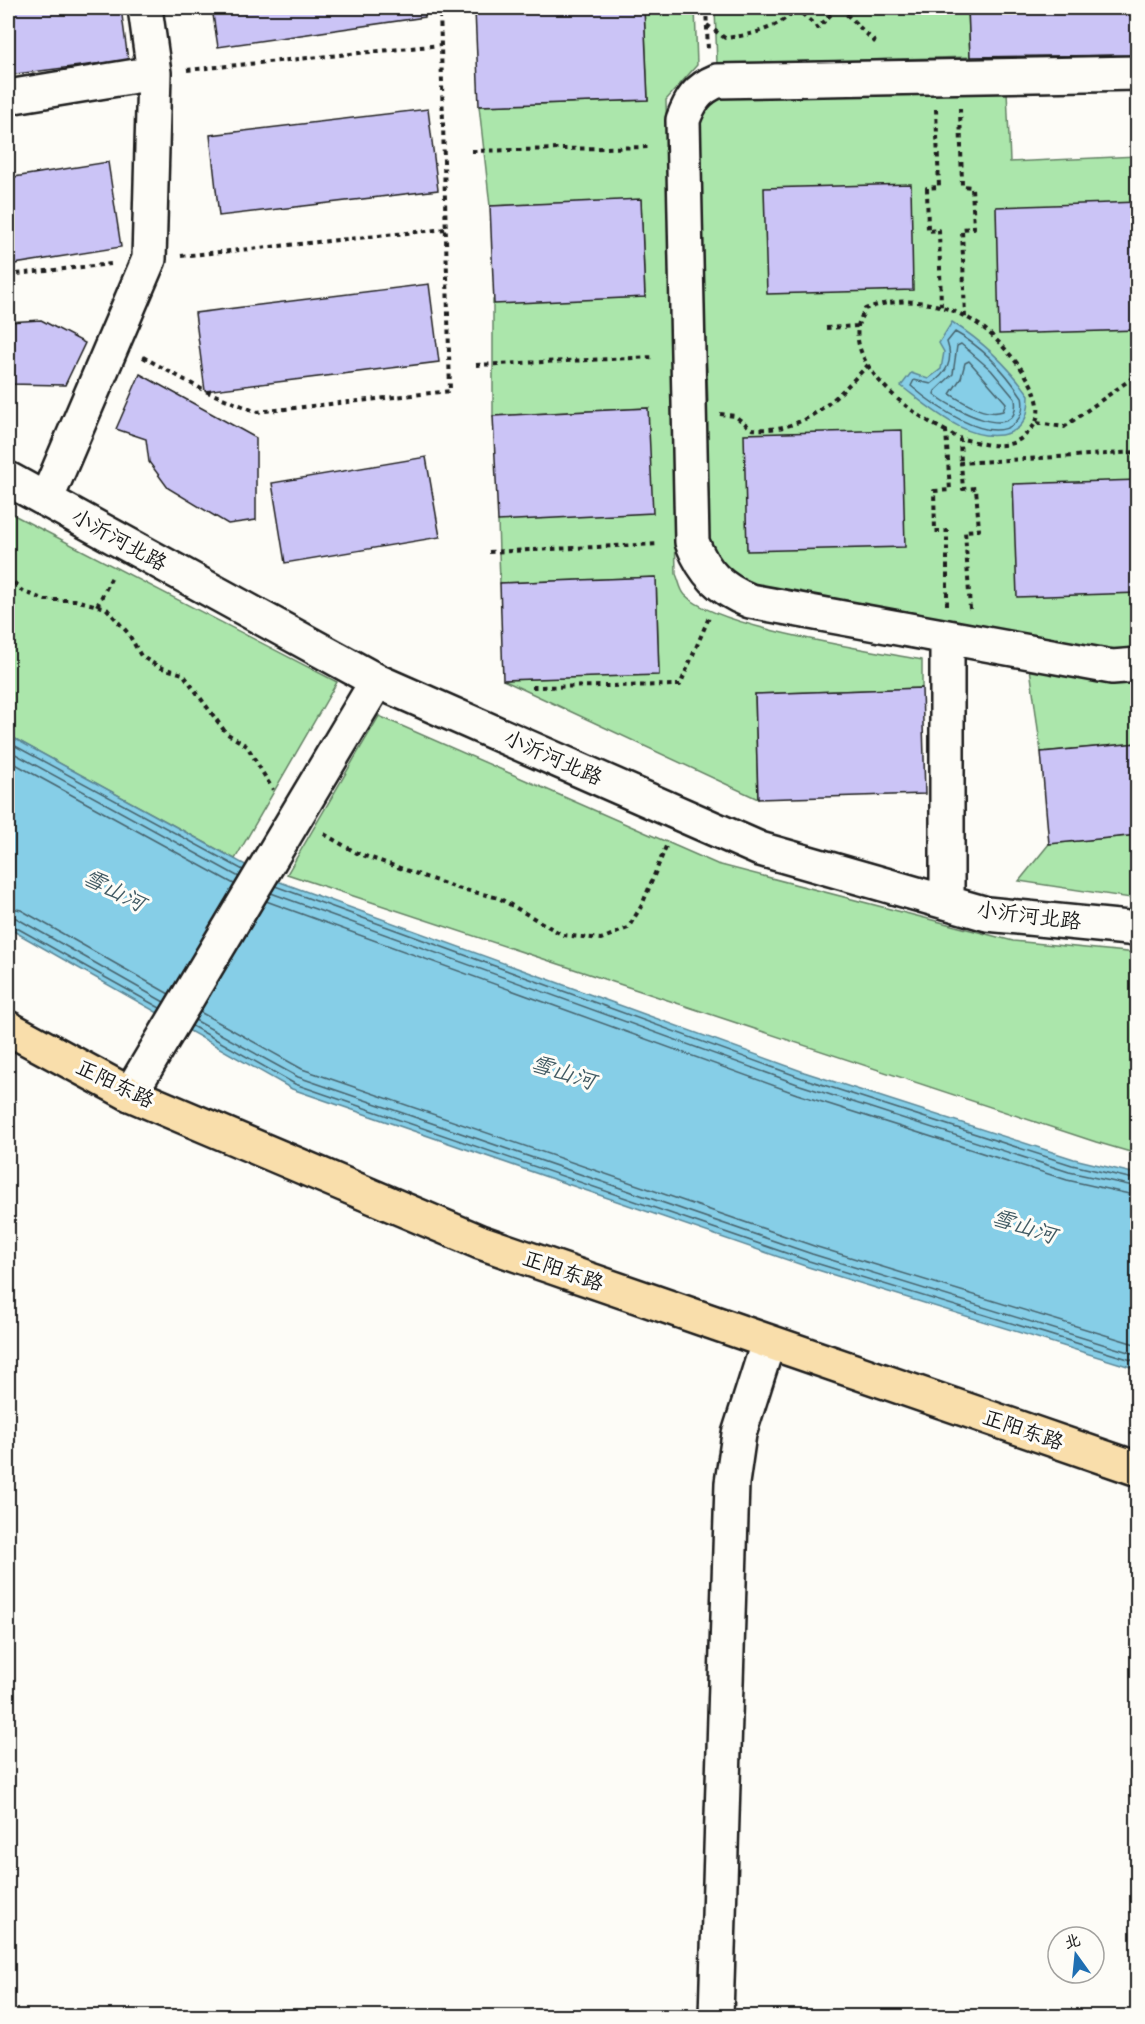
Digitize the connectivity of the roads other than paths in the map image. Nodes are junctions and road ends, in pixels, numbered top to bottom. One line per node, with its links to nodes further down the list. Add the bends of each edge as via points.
1 (145, 8): 2 (street)
2 (154, 73): 4 (street); 6 (street, via 149,260)
3 (1137, 73): 7 (street, via 733,80 701,87 683,120 692,542 700,562 713,580 750,601)
4 (8, 97)
5 (8, 479): 6 (street, 小沂河北路)
6 (46, 500): 9 (street, 小沂河北路)
7 (960, 640): 8 (street, via 1112,667); 10 (street)
8 (1137, 665)
9 (377, 681): 10 (street, 小沂河北路, via 760,849); 13 (street)
10 (947, 902): 11 (street, 小沂河北路, via 987,914)
11 (1137, 929)
12 (8, 1028): 13 (main road, 正阳东路)
13 (130, 1094): 14 (main road, 正阳东路, via 480,1242)
14 (768, 1343): 15 (main road, 正阳东路); 16 (street, via 739,1434 732,1483)
15 (1137, 1469)
16 (716, 2016)

